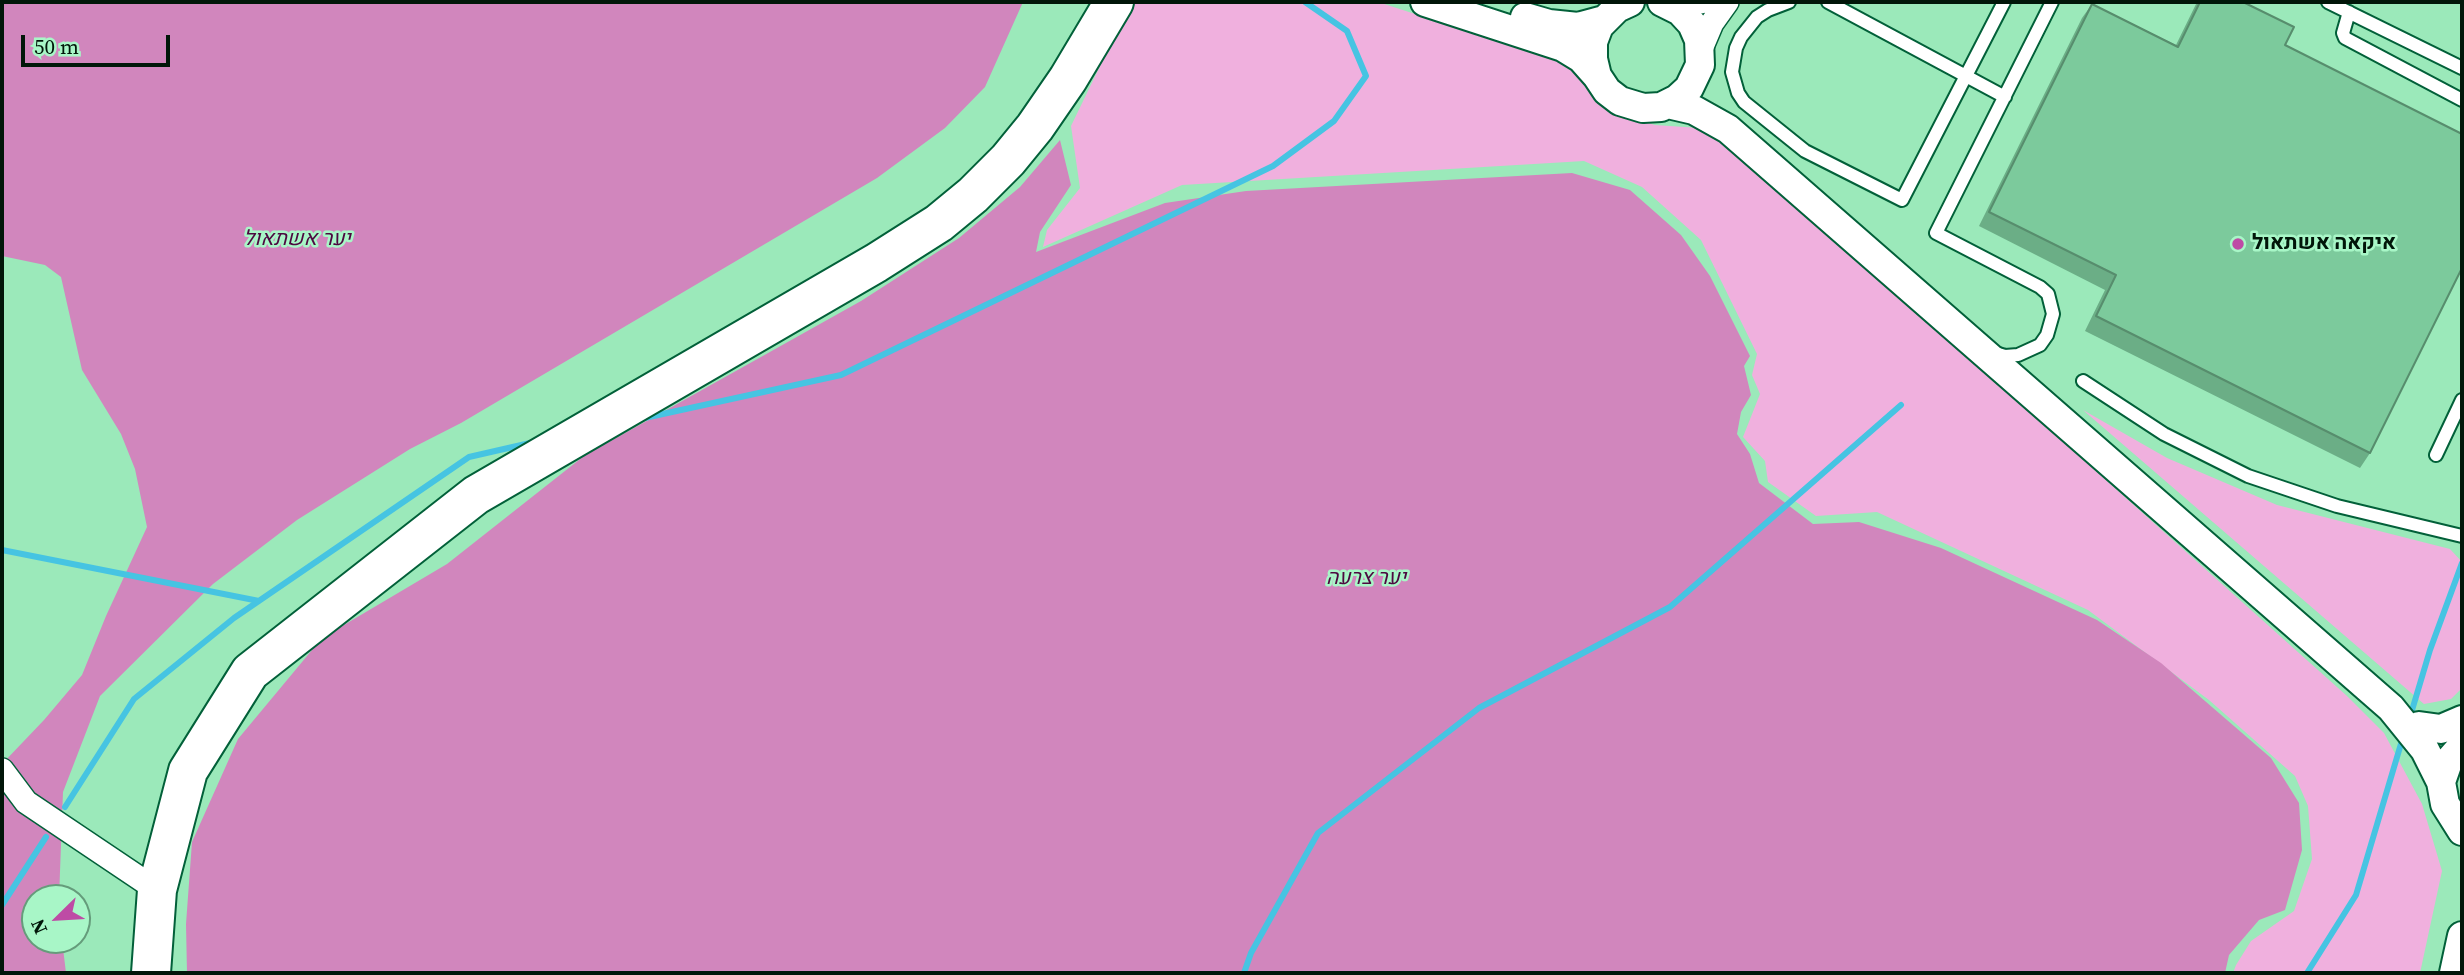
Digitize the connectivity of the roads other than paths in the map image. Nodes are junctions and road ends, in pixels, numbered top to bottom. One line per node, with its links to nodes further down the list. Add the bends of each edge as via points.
1 (1092, 2): 24 (highway, via 1053,79 1007,145 958,197)
2 (1114, 2): 24 (highway, via 1068,79 1008,160 939,223)
3 (1425, 2): 18 (street, via 1563,47)
4 (1478, 2): 15 (street, via 1558,25 1578,27)
5 (1630, 2): 15 (street)
6 (1664, 2): 7 (street); 16 (street, via 1692,24)
7 (1702, 2)
8 (1727, 2): 16 (street, via 1712,23)
9 (1789, 2): 19 (lane, via 1757,17 1741,37 1732,72 1738,93 1805,151 1902,200)
10 (1828, 2): 19 (lane)
11 (2004, 2): 19 (lane)
12 (2052, 2): 20 (lane)
13 (2328, 2): 14 (lane)
14 (2348, 12): 17 (lane); 21 (lane, via 2344,38)
15 (1604, 20): 18 (street, via 1592,51)
16 (1700, 57): 22 (street, via 1689,88); 23 (street, via 1700,76)
17 (2462, 68)
18 (1597, 76): 22 (street, via 1607,91 1627,105)
19 (1965, 76): 20 (lane)
20 (2004, 97): 25 (lane, via 1936,233 2040,287 2048,294 2053,314 2047,335 2030,351 2005,356)
21 (2462, 100)
22 (1668, 104): 23 (street, via 1694,110)
23 (1728, 129): 25 (street)
24 (876, 263): 39 (highway, via 475,495 250,671 188,771)
25 (1972, 342): 32 (street)
26 (2083, 381): 29 (lane, via 2164,434 2248,476 2337,506)
27 (2462, 400): 28 (lane)
28 (2435, 456)
29 (2448, 531): 30 (lane); 31 (lane)
30 (2462, 536)
31 (2462, 541)
32 (2391, 708): 34 (street); 37 (street, via 2425,750)
33 (2462, 720): 34 (street, via 2441,729)
34 (2419, 726): 35 (street)
35 (2462, 745): 37 (street, via 2448,762)
36 (2, 770): 39 (street, via 26,802)
37 (2441, 782): 38 (street, via 2445,804)
38 (2459, 824)
39 (157, 890): 41 (highway)
40 (2462, 936): 42 (street)
41 (150, 973)
42 (2454, 973)

